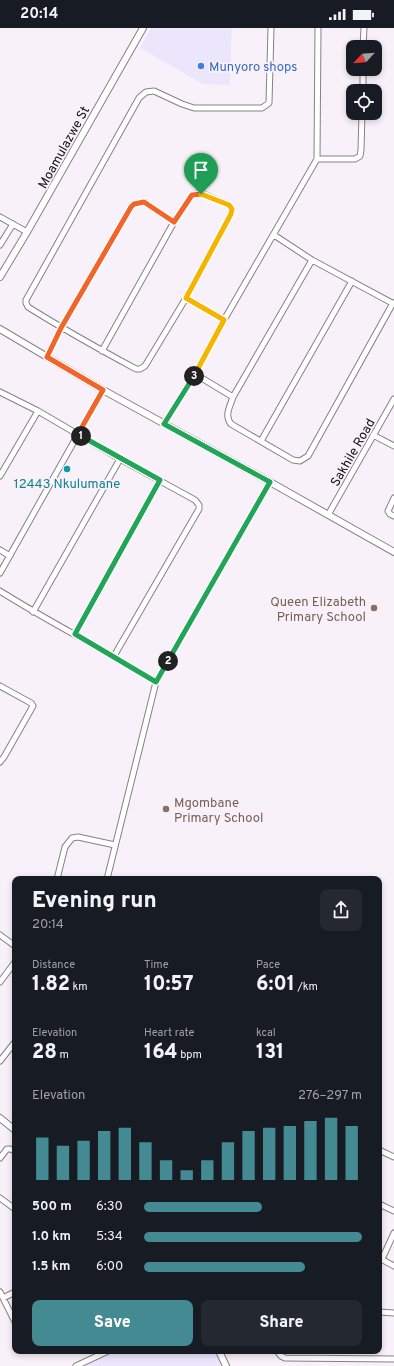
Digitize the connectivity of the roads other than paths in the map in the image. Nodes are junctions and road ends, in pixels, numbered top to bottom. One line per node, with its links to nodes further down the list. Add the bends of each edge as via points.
1 (143, 28): 11 (street, Moamulazwe St)
2 (271, 28): 20 (street, via 269,103 266,106 194,108 154,90 139,98 26,300 28,307)
3 (318, 28): 7 (street)
4 (364, 28): 5 (street)
5 (364, 40)
6 (362, 120): 7 (street, via 360,156)
7 (317, 159): 12 (street)
8 (0, 216): 10 (street)
9 (174, 222): 17 (street, via 192,195 196,194 229,205 232,209); 20 (street, via 144,202 134,204); 22 (street)
10 (13, 224): 11 (street); 13 (street)
11 (27, 232): 15 (street, Moamulazwe St)
12 (274, 234): 14 (street); 19 (street)
13 (0, 245)
14 (312, 260): 16 (street); 27 (street)
15 (0, 277)
16 (352, 281): 18 (street); 33 (street)
17 (186, 298): 19 (street); 22 (street, via 145,366 136,369)
18 (394, 304): 33 (street, via 308,456 300,461 294,460)
19 (224, 320): 24 (street)
20 (61, 328): 22 (street); 23 (street)
21 (0, 329): 23 (street)
22 (102, 351)
23 (47, 357): 25 (street)
24 (195, 374): 27 (street); 30 (street)
25 (103, 390): 30 (street); 31 (street)
26 (0, 392): 29 (street)
27 (233, 397): 33 (street, via 227,414 228,420)
28 (394, 399): 32 (street, Sakhile Road)
29 (38, 412): 31 (street); 36 (street)
30 (164, 424): 38 (street)
31 (78, 434): 35 (street); 44 (street)
32 (373, 435): 34 (street); 40 (street, Sakhile Road)
33 (261, 441)
34 (394, 446)
35 (120, 459): 37 (street); 47 (street)
36 (0, 476)
37 (160, 480): 48 (street); 49 (street, via 195,500 199,509)
38 (270, 482): 40 (street); 50 (street)
39 (394, 498): 41 (street, via 388,511)
40 (328, 515): 43 (street)
41 (394, 516)
42 (0, 550): 44 (street)
43 (394, 552)
44 (10, 556): 45 (street)
45 (0, 574)
46 (0, 591): 47 (street)
47 (33, 612): 48 (street)
48 (75, 634): 49 (street)
49 (114, 656): 50 (street)
50 (156, 682): 53 (street)
51 (0, 686): 52 (street, via 33,706)
52 (0, 762)
53 (115, 844): 54 (street, via 72,838 65,847); 55 (street)
54 (58, 876)
55 (108, 876)
56 (0, 935): 57 (street)
57 (12, 944)
58 (12, 966): 59 (street)
59 (0, 982)
60 (12, 1045): 61 (street)
61 (1, 1057)
62 (0, 1118): 63 (street)
63 (12, 1128)
64 (12, 1150): 67 (street, via 7,1149)
65 (382, 1151): 66 (street)
66 (394, 1157)
67 (0, 1158)
68 (0, 1198): 70 (street)
69 (382, 1205): 71 (street)
70 (12, 1207)
71 (394, 1211)
72 (394, 1233): 73 (street)
73 (382, 1254)
74 (382, 1259): 75 (street)
75 (394, 1266)
76 (0, 1292): 78 (street)
77 (12, 1294): 78 (street)
78 (3, 1298): 81 (street)
79 (382, 1312): 80 (street)
80 (394, 1313)
81 (12, 1316)
82 (102, 1354): 86 (street)
83 (220, 1354): 87 (street)
84 (279, 1354): 85 (street, via 285,1358)
85 (394, 1359)
86 (76, 1366)
87 (226, 1366)

